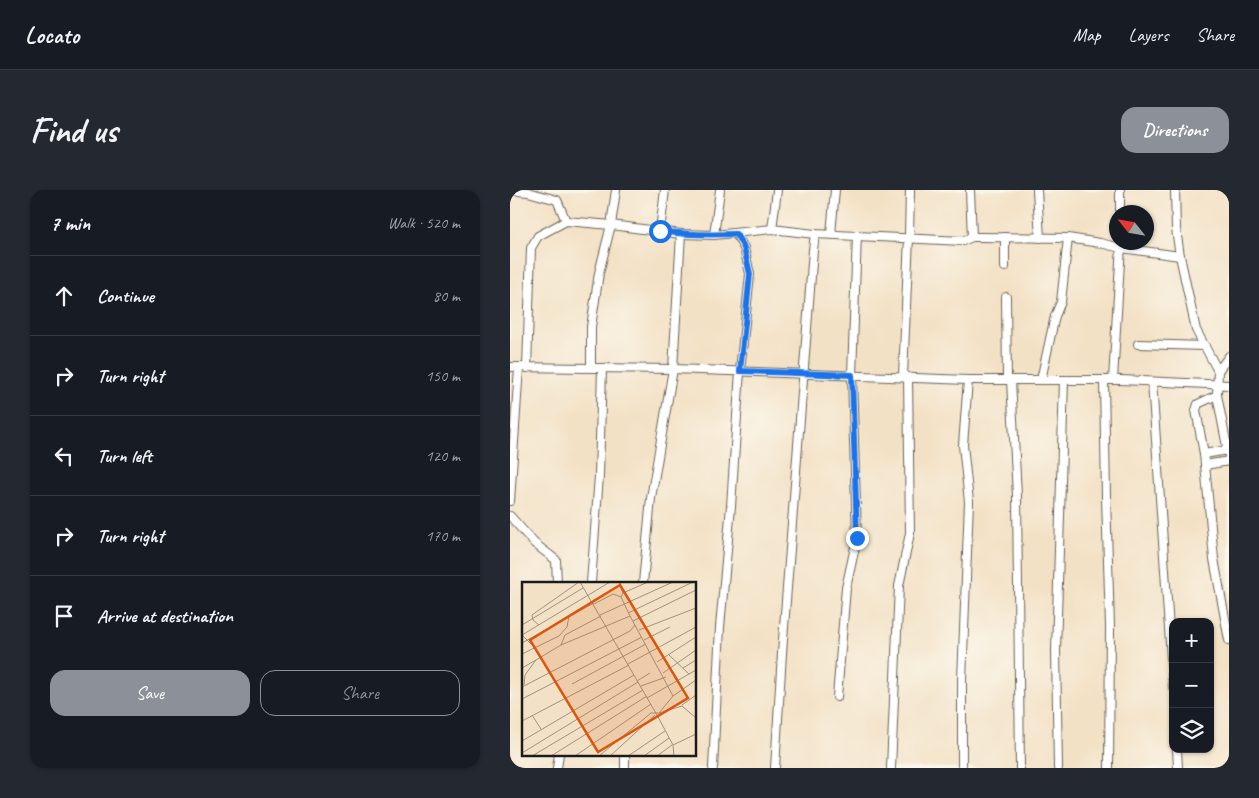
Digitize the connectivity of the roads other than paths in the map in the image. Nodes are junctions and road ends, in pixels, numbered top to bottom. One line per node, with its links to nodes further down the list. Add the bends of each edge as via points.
1 (510, 190): 13 (street)
2 (556, 190): 14 (street)
3 (616, 190): 17 (street)
4 (665, 190): 19 (street)
5 (720, 190): 24 (street)
6 (777, 190): 18 (street)
7 (835, 190): 23 (street)
8 (910, 190): 26 (street)
9 (970, 190): 27 (street)
10 (1037, 190): 29 (street)
11 (1120, 190): 15 (street)
12 (1175, 190): 34 (street)
13 (527, 191): 14 (street)
14 (556, 200): 16 (street)
15 (1120, 205)
16 (566, 221): 17 (street); 41 (street, via 538,236 531,248)
17 (611, 225): 19 (street); 42 (street, via 599,273 591,327)
18 (772, 229): 21 (street); 22 (street)
19 (660, 231): 20 (street)
20 (681, 234): 24 (street); 44 (street)
21 (736, 234): 24 (street); 45 (street, via 744,248 750,274)
22 (815, 234): 23 (street); 47 (street)
23 (831, 234): 25 (street)
24 (714, 235)
25 (857, 235): 26 (street); 48 (street)
26 (910, 237): 27 (street, via 963,241); 49 (street)
27 (972, 237): 28 (street)
28 (1005, 237): 29 (street); 35 (street)
29 (1040, 238): 30 (street)
30 (1068, 238): 31 (street); 52 (street, via 1061,302)
31 (1109, 243)
32 (1121, 250): 55 (street)
33 (1148, 250): 34 (street)
34 (1180, 256): 38 (street, via 1196,330)
35 (1005, 267)
36 (1006, 297): 51 (street)
37 (1138, 344): 38 (street)
38 (1205, 346): 46 (street)
39 (1229, 357): 46 (street)
40 (510, 367): 41 (street)
41 (523, 367): 42 (street); 63 (street)
42 (591, 368): 43 (street)
43 (602, 368): 44 (street); 66 (street, via 599,476)
44 (673, 369): 45 (street); 67 (street, via 651,498)
45 (740, 371): 47 (street); 72 (street, via 720,626)
46 (1218, 371): 57 (street)
47 (803, 373): 48 (street); 73 (street)
48 (852, 375): 49 (street); 70 (street, via 857,538 846,588)
49 (905, 377): 50 (street); 74 (street, via 910,533 899,586)
50 (968, 380): 51 (street); 75 (street, via 963,445 968,502)
51 (1009, 380): 52 (street); 76 (street, via 1017,496)
52 (1041, 380): 53 (street)
53 (1064, 380): 54 (street); 77 (street, via 1056,651)
54 (1104, 380): 55 (street); 78 (street, via 1110,626)
55 (1114, 380): 56 (street)
56 (1152, 382): 57 (street); 69 (street)
57 (1217, 385): 58 (street); 59 (street)
58 (1229, 385)
59 (1217, 395): 60 (street, via 1198,404 1196,410); 61 (street)
60 (1204, 454): 61 (street); 62 (street)
61 (1229, 456): 62 (street)
62 (1205, 465): 68 (street, via 1214,559)
63 (510, 501)
64 (510, 516): 65 (street, via 534,543 556,560)
65 (557, 582)
66 (591, 582)
67 (642, 582)
68 (1229, 640)
69 (1171, 663)
70 (837, 697)
71 (1177, 753): 79 (street)
72 (713, 768)
73 (775, 768)
74 (891, 768)
75 (962, 768)
76 (1020, 768)
77 (1058, 768)
78 (1109, 768)
79 (1178, 768)

